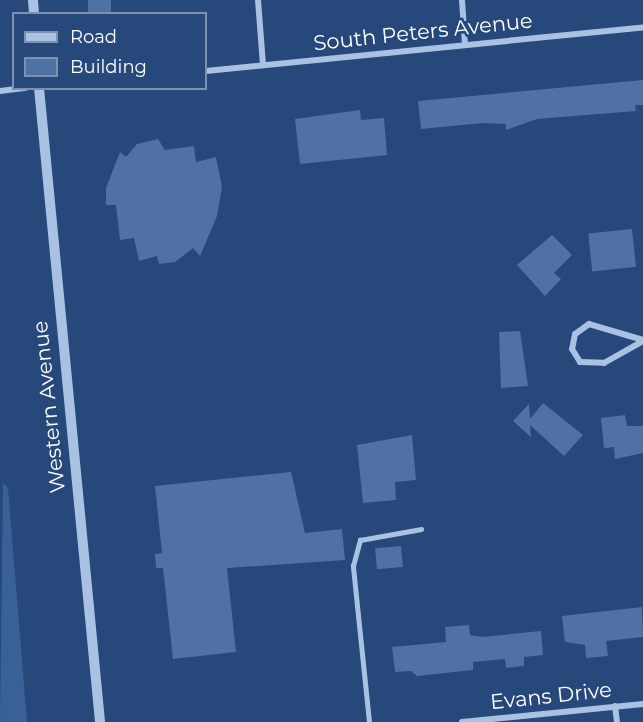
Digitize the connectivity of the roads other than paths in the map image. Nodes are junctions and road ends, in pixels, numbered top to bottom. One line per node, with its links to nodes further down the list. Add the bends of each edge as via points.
1 (258, 0): 5 (street)
2 (462, 0): 4 (street)
3 (643, 27): 4 (street, South Peters Avenue)
4 (465, 45): 5 (street, South Peters Avenue)
5 (263, 65): 6 (street, South Peters Avenue)
6 (207, 70)
7 (39, 90): 12 (street, Western Avenue)
8 (643, 340): 8 (street, via 589,324 575,334 572,349 580,362 604,363)
9 (421, 528): 13 (lane, via 360,540 353,566)
10 (643, 704): 11 (street, Evans Drive)
11 (615, 706): 14 (street, Evans Drive); 15 (street)
12 (100, 722)
13 (369, 722)
14 (462, 722)
15 (617, 722)

